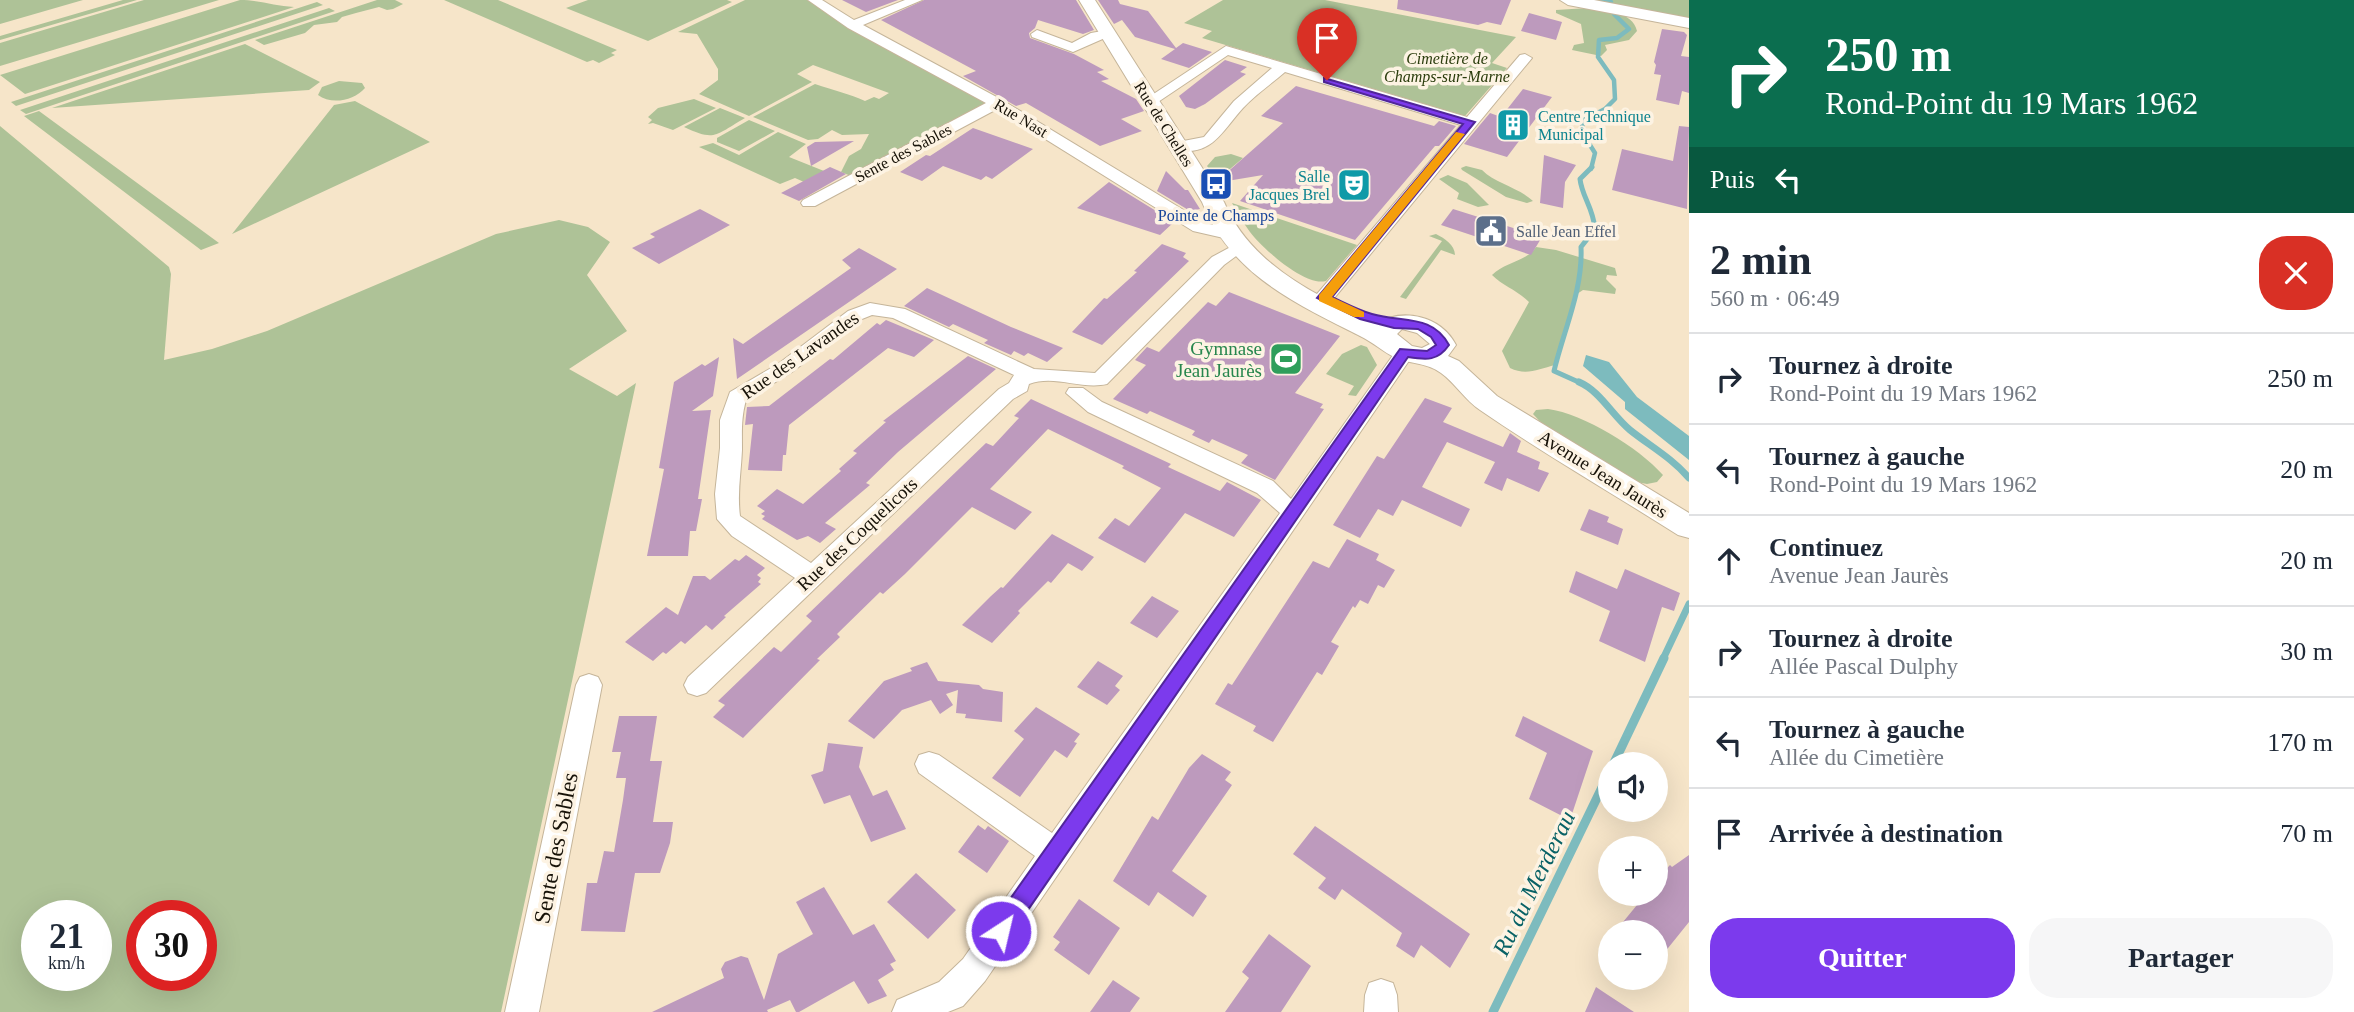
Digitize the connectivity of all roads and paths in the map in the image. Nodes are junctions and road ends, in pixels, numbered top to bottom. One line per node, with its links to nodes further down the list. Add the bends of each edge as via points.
1 (814, 0): 6 (street, Rue Nast)
2 (916, 0): 6 (street)
3 (1087, 0): 8 (main road, Rue de Chelles)
4 (1567, 0): 5 (main road)
5 (1689, 23)
6 (853, 25): 12 (street, Rue Nast)
7 (1037, 34): 8 (street, via 1073,48)
8 (1108, 34): 11 (main road, Rue de Chelles)
9 (1525, 58): 14 (street)
10 (1282, 67): 11 (street, via 1226,50); 13 (street); 14 (street)
11 (1150, 101): 15 (main road, Rue de Chelles)
12 (997, 103): 17 (street, Sente des Sables); 18 (street, Rue Nast, via 1199,227)
13 (1238, 106): 15 (street, via 1241,123 1226,139 1216,145)
14 (1470, 122): 19 (street)
15 (1180, 149): 16 (main road, Rue de Chelles)
16 (1213, 202): 18 (main road, Rue de Chelles); 19 (main road, Avenue Jean Jaurès, via 1257,255)
17 (809, 203)
18 (1233, 241): 20 (main road, Avenue Jean Jaurès, via 1273,276); 22 (street, via 1100,379)
19 (1324, 298): 20 (main road, Avenue Jean Jaurès)
20 (1411, 343): 23 (street); 24 (main road, Avenue Jean Jaurès, via 1450,368 1487,402)
21 (1025, 381): 22 (street); 25 (street, Rue des Coquelicots); 25 (street, Rue des Lavandes, via 898,313 870,309 737,397 730,420 729,519)
22 (1079, 387): 23 (street, via 1096,407 1265,487 1282,504)
23 (1300, 501): 29 (street)
24 (1689, 527)
25 (813, 577): 27 (street, Rue des Coquelicots)
26 (589, 685): 30 (street, Sente des Sables)
27 (697, 685)
28 (929, 764): 29 (street)
29 (1055, 853): 31 (street, via 961,985)
30 (522, 1012)
31 (909, 1012)

